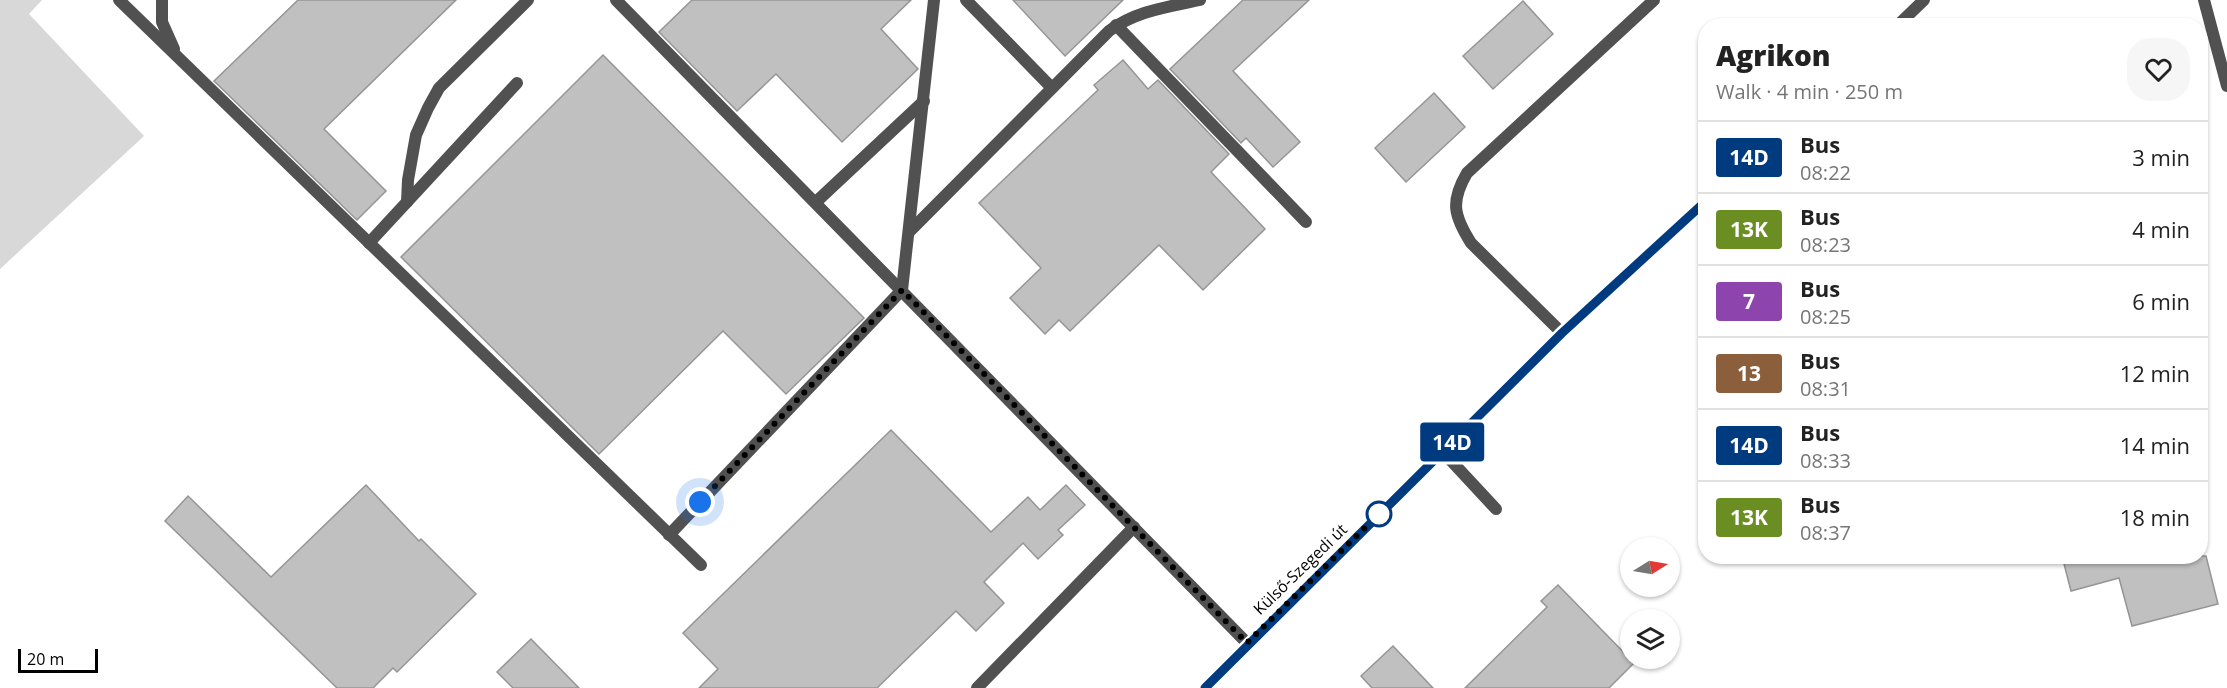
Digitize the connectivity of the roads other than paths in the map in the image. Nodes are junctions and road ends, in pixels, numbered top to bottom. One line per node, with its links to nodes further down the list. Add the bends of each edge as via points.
1 (119, 0): 13 (street)
2 (162, 0): 13 (street, via 162,22)
3 (528, 0): 18 (street, via 439,88 416,135)
4 (616, 0): 19 (street)
5 (934, 0): 17 (street)
6 (966, 0): 16 (street)
7 (1200, 0): 12 (street, via 1137,15)
8 (1654, 0): 25 (street, via 1467,173 1458,188 1455,210 1471,243)
9 (1924, 0): 11 (street)
10 (2204, 0): 15 (street)
11 (1905, 18)
12 (1116, 25): 16 (street); 21 (street)
13 (179, 58): 23 (street)
14 (517, 83): 18 (street)
15 (2227, 86)
16 (1052, 88): 22 (street)
17 (924, 101): 19 (street); 22 (street)
18 (407, 202): 23 (street)
19 (816, 202): 24 (street)
20 (1698, 208): 25 (street, Külső-Szegedi út)
21 (1306, 222)
22 (909, 232): 24 (street)
23 (369, 243): 29 (street)
24 (902, 290): 28 (street); 29 (street)
25 (1562, 333): 26 (street, Külső-Szegedi út)
26 (1443, 452): 27 (street); 31 (street, Külső-Szegedi út)
27 (1496, 509)
28 (1134, 527): 31 (street); 32 (street)
29 (669, 535): 30 (street)
30 (701, 565)
31 (1247, 643): 33 (street, Külső-Szegedi út)
32 (977, 688)
33 (1205, 688)

